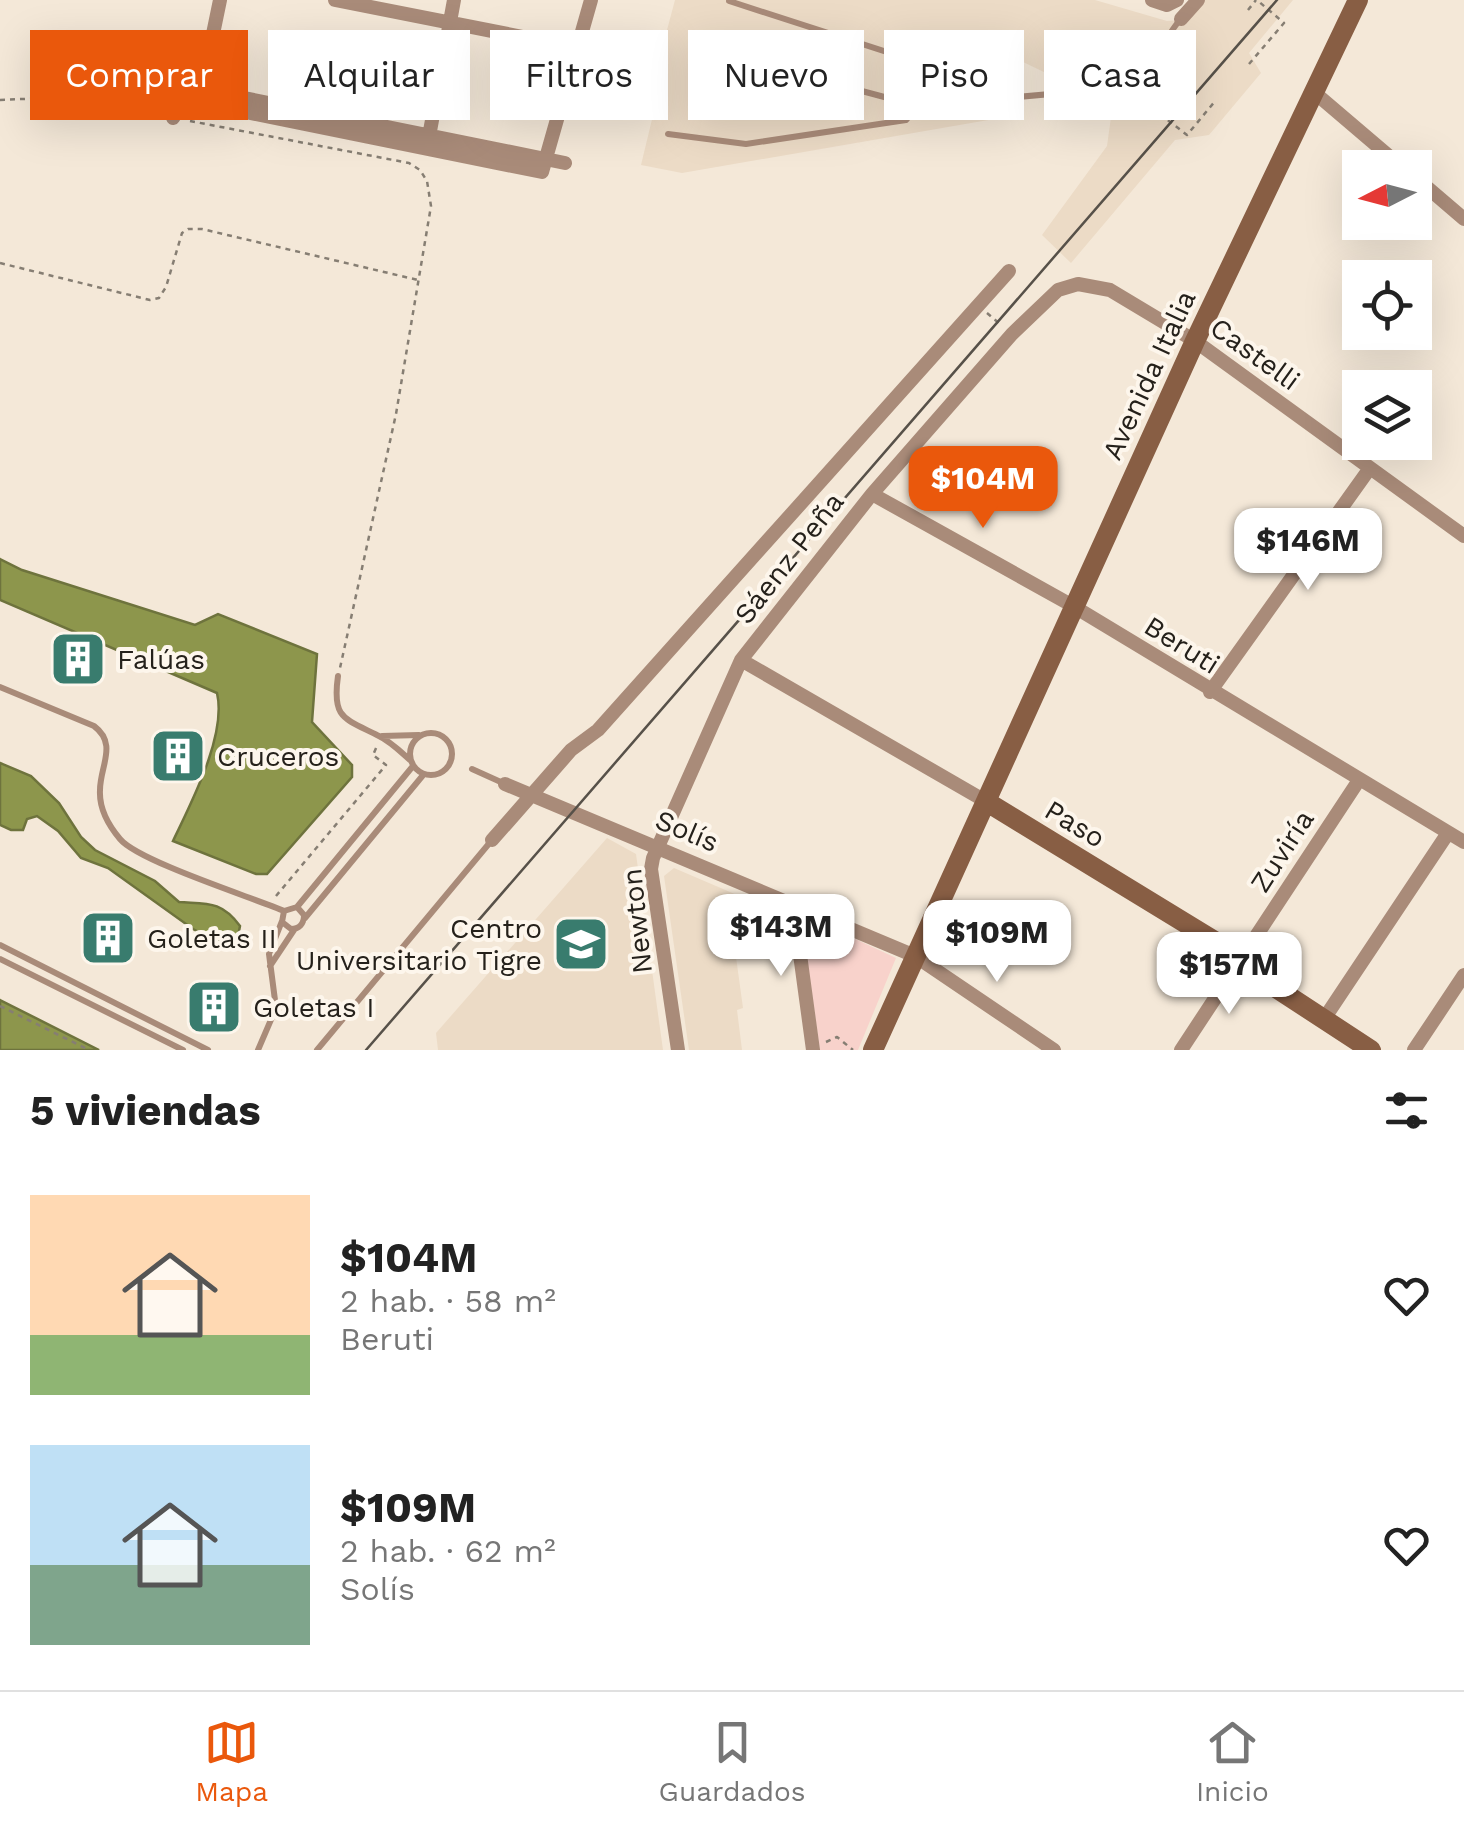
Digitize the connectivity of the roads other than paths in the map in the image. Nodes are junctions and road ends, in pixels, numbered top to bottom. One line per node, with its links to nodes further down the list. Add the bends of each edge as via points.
1 (220, 0): 12 (street)
2 (334, 0): 11 (street)
3 (454, 0): 11 (street)
4 (590, 0): 14 (street)
5 (1152, 0): 6 (street)
6 (1177, 0)
7 (1198, 0): 10 (street)
8 (1358, 0): 15 (street, Avenida Italia)
9 (730, 1): 17 (lane)
10 (1181, 19): 17 (lane, via 1137,84)
11 (450, 22): 13 (street); 22 (street)
12 (214, 30)
13 (490, 30)
14 (581, 30)
15 (1315, 93): 23 (street); 30 (street, Avenida Italia)
16 (1024, 98): 17 (lane)
17 (1029, 98)
18 (248, 106): 22 (street)
19 (556, 120): 24 (street)
20 (906, 120): 21 (lane, via 746,144)
21 (668, 134)
22 (428, 142): 24 (street)
23 (1382, 150)
24 (545, 158): 25 (street)
25 (565, 163)
26 (1432, 192): 27 (street)
27 (1464, 219)
28 (1009, 271): 48 (street)
29 (1110, 290): 30 (street, Castelli); 32 (street, Sáenz Peña, via 1078,284 1058,290)
30 (1195, 341): 31 (street, Castelli); 34 (street, Avenida Italia)
31 (1370, 468): 33 (street, Castelli); 38 (street)
32 (872, 494): 34 (street, Beruti); 35 (street, Sáenz Peña)
33 (1464, 536)
34 (1073, 606): 38 (street, Beruti); 49 (street, Avenida Italia)
35 (740, 660): 49 (street, Paso); 53 (street, Sáenz Peña)
36 (338, 676): 40 (lane, via 338,711)
37 (0, 686): 56 (lane, via 102,732 108,751 100,800 127,847)
38 (1210, 692): 46 (street, Beruti)
39 (420, 735): 40 (lane); 41 (lane, via 447,740); 42 (lane, via 411,746)
40 (381, 736): 42 (lane)
41 (451, 761): 43 (lane); 45 (lane, via 443,772)
42 (412, 763): 45 (lane); 55 (lane)
43 (460, 765)
44 (472, 770): 47 (lane)
45 (424, 774): 57 (lane)
46 (1359, 780): 50 (street, Beruti); 63 (street, Zuviría)
47 (506, 784): 48 (street, Solís)
48 (533, 795): 51 (street); 53 (street, Solís)
49 (987, 802): 61 (street, Avenida Italia); 63 (street, Paso)
50 (1448, 833): 52 (street, Beruti); 66 (street)
51 (492, 840): 71 (lane)
52 (1464, 842)
53 (658, 846): 54 (street, Solís); 72 (street, Newton, via 651,869)
54 (792, 902): 61 (street, Solís); 67 (street)
55 (297, 907): 56 (lane); 57 (lane)
56 (284, 911): 58 (lane)
57 (304, 919): 59 (lane)
58 (282, 921): 59 (lane); 64 (lane)
59 (294, 929): 64 (lane)
60 (0, 945): 69 (lane)
61 (915, 956): 73 (street, Avenida Italia); 74 (street, Solís)
62 (0, 959): 68 (lane)
63 (1240, 961): 66 (street, Paso); 75 (street, Zuviría)
64 (270, 967): 70 (lane, via 276,1008)
65 (1464, 974): 77 (street)
66 (1324, 1020): 76 (street, Paso)
67 (818, 1047)
68 (183, 1050)
69 (208, 1050)
70 (258, 1050)
71 (316, 1050)
72 (678, 1050)
73 (874, 1050)
74 (1054, 1050)
75 (1181, 1050)
76 (1371, 1050)
77 (1414, 1050)

